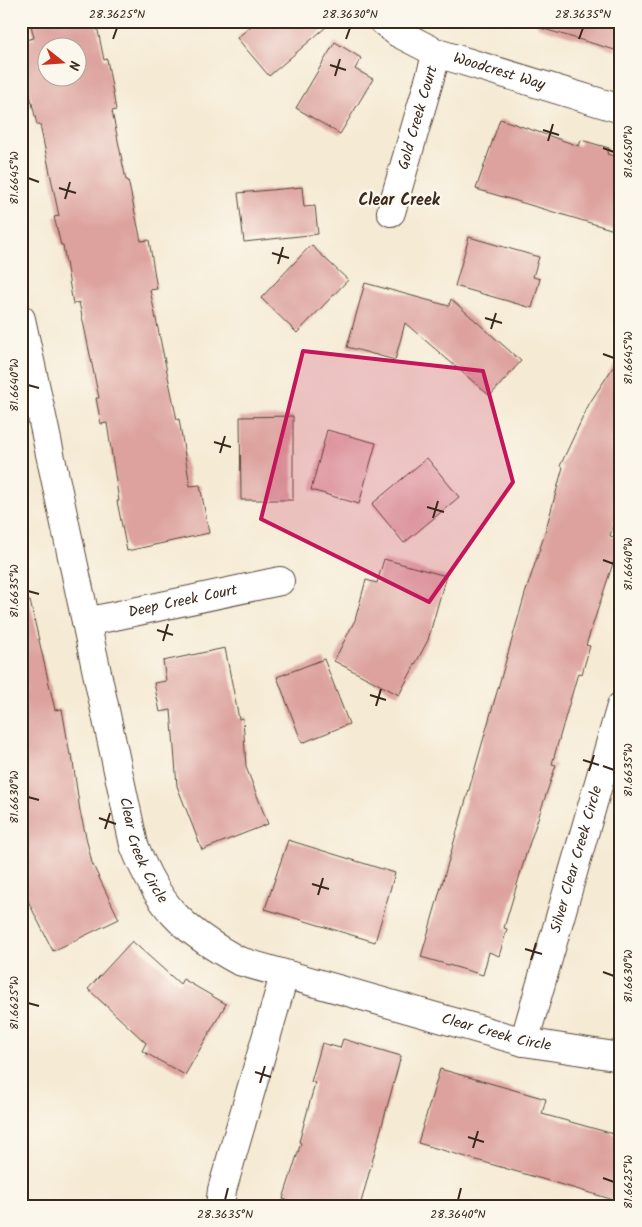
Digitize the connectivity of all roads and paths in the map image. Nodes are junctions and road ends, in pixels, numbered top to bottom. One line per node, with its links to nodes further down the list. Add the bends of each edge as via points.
1 (383, 21): 2 (street, Woodcrest Way, via 398,33)
2 (437, 53): 3 (street, Woodcrest Way); 4 (street, Gold Creek Court)
3 (621, 109)
4 (391, 212)
5 (21, 319): 7 (street, Clear Creek Circle)
6 (280, 581): 7 (street, Deep Creek Court)
7 (86, 622): 9 (street, Clear Creek Circle, via 134,845 145,872 159,897 205,943 239,961)
8 (621, 706): 10 (street, Silver Clear Creek Circle)
9 (284, 976): 10 (street, Clear Creek Circle); 12 (street)
10 (524, 1042): 11 (street, Clear Creek Circle)
11 (621, 1057)
12 (220, 1206)

